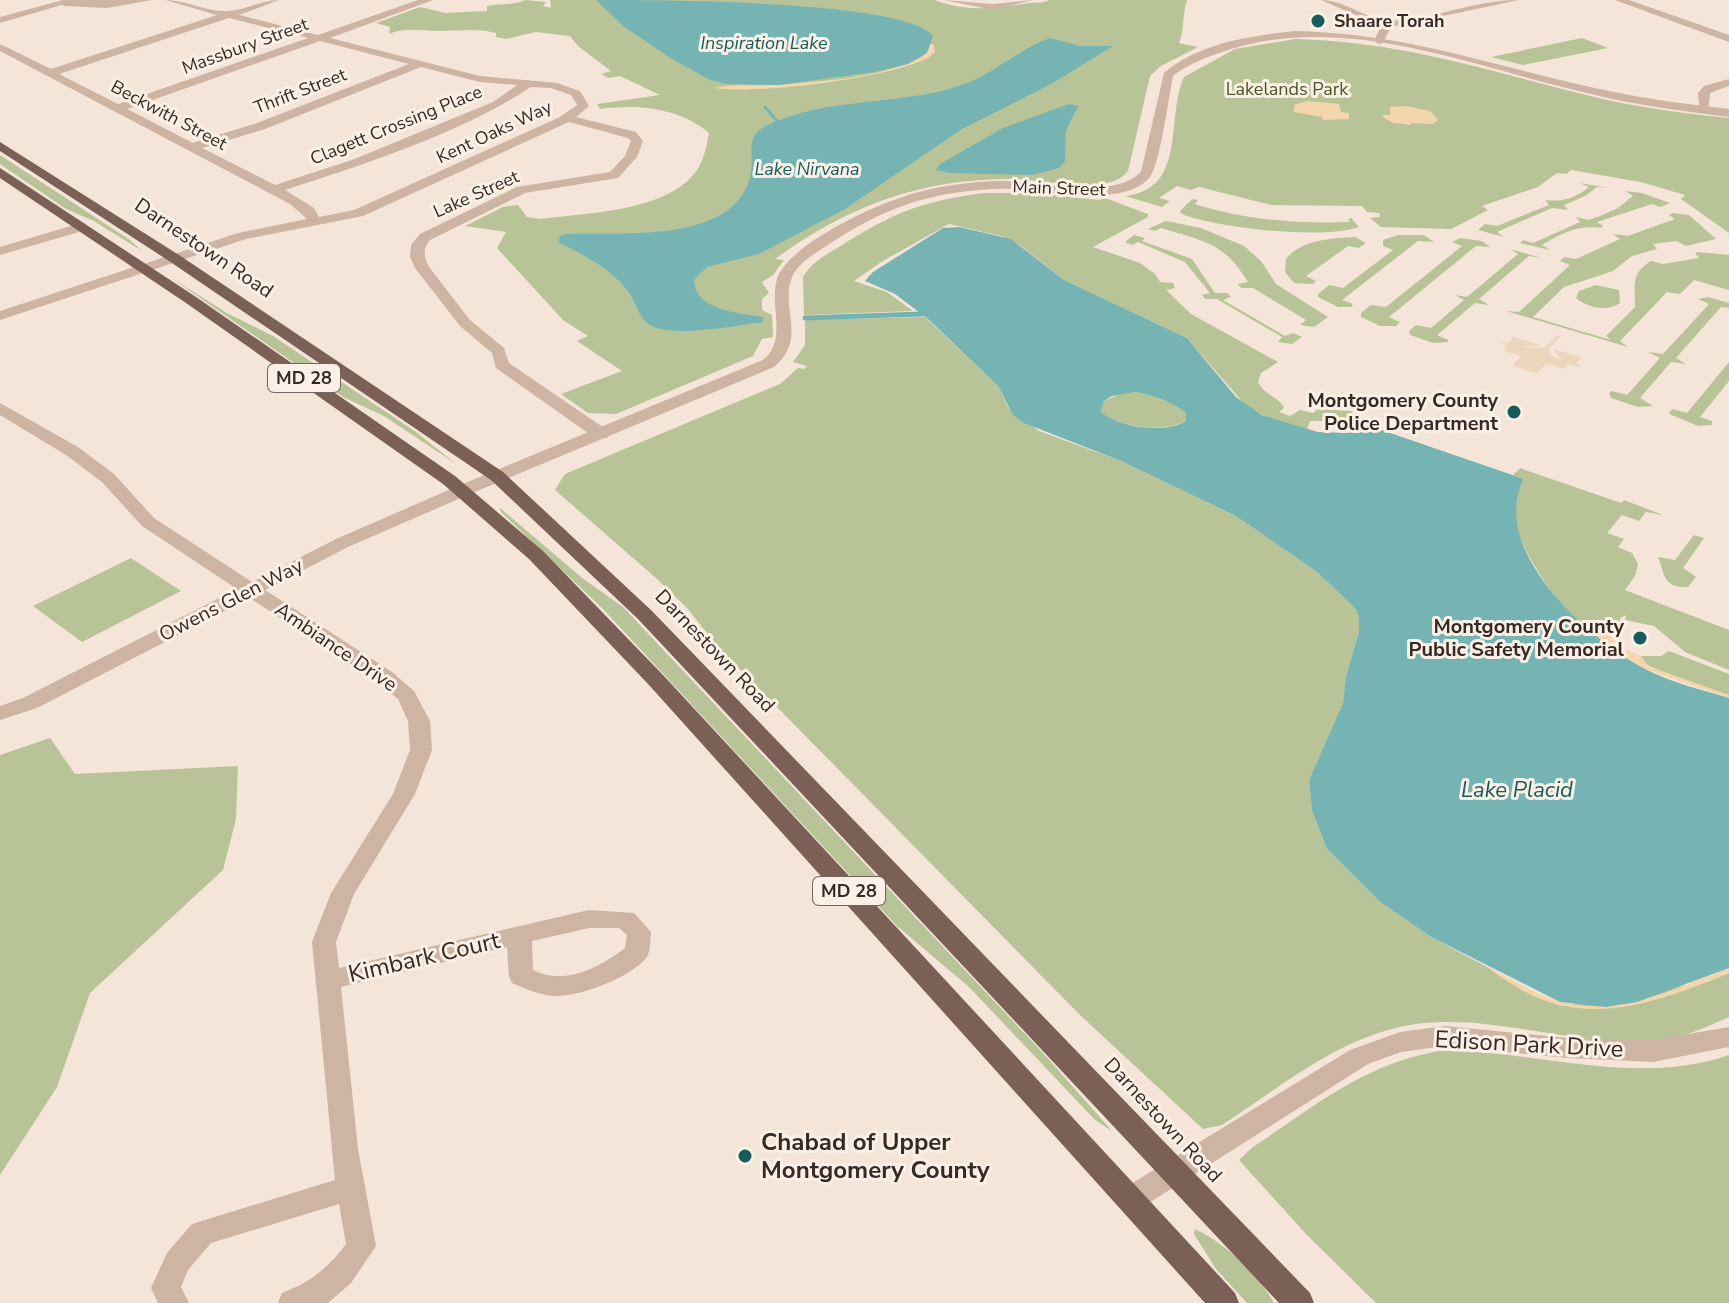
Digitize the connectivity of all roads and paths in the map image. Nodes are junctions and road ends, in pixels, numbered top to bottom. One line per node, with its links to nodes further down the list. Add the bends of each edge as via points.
1 (147, 0): 11 (street, via 97,6)
2 (170, 0): 13 (street, Kent Oaks Way)
3 (274, 0): 13 (street)
4 (428, 0): 16 (street, Massbury Street)
5 (949, 0): 6 (street, via 993,7)
6 (1028, 0)
7 (1326, 0): 15 (street)
8 (1474, 0): 12 (street)
9 (1514, 0): 12 (street)
10 (1620, 0): 17 (street)
11 (64, 1): 14 (street)
12 (1487, 5): 15 (street)
13 (229, 15): 16 (street, Kent Oaks Way); 21 (street)
14 (0, 17)
15 (1387, 25): 18 (street)
16 (321, 38): 20 (street, Kent Oaks Way); 24 (street, Massbury Street)
17 (1729, 39)
18 (1379, 41): 25 (street, Main Street, via 1470,57 1603,93); 40 (street, Main Street, via 1314,34 1259,37 1219,47 1177,68 1165,82 1147,173 1126,187 974,187 881,209 807,253 787,271 785,345 774,361)
19 (0, 47): 21 (street, Beckwith Street)
20 (420, 64): 23 (street, Kent Oaks Way); 29 (street, Thrift Street)
21 (50, 73): 24 (street, Beckwith Street)
22 (1729, 82): 25 (street, via 1708,88)
23 (527, 84): 27 (street, Kent Oaks Way, via 576,93 583,106); 31 (street, Clagett Crossing Place, via 497,104 371,157)
24 (118, 108): 29 (street, Beckwith Street)
25 (1704, 110): 26 (street, Main Street)
26 (1729, 113)
27 (568, 118): 32 (street, Kent Oaks Way, via 375,206); 40 (street, Lake Street, via 632,135 637,141 631,157 609,177 518,192 425,237 417,257 457,314 499,351 502,365)
28 (0, 146): 35 (main road, Darnestown Road / MD 28)
29 (191, 147): 31 (street, Beckwith Street)
30 (0, 172): 33 (main road, MD 28)
31 (273, 190): 32 (street, Beckwith Street, via 306,208)
32 (315, 222): 35 (street, Kent Oaks Way, via 251,234)
33 (81, 227): 34 (street); 36 (main road, MD 28)
34 (0, 251)
35 (174, 258): 36 (street, Kent Oaks Way); 41 (main road, Darnestown Road / MD 28)
36 (142, 268): 37 (street); 42 (main road, MD 28)
37 (0, 316)
38 (0, 408): 39 (street, Ambiance Drive)
39 (10, 424): 43 (street, Ambiance Drive, via 96,469 148,522)
40 (601, 434): 41 (street, Main Street)
41 (497, 476): 42 (street, Main Street); 48 (main road, Darnestown Road / MD 28, via 645,615)
42 (464, 490): 43 (street, Owens Glen Way); 50 (main road, MD 28, via 598,617)
43 (251, 590): 44 (street, Owens Glen Way, via 30,703); 46 (street, Ambiance Drive, via 385,677 407,696 419,721 421,750 404,794 343,893 324,942)
44 (0, 713)
45 (521, 934): 45 (street, Kimbark Court, via 589,919 625,919 639,932 637,952 621,966 590,980 546,986 521,976); 46 (street, Kimbark Court)
46 (328, 980): 49 (street, Ambiance Drive)
47 (1729, 1037): 48 (street, Edison Park Drive, via 1653,1051 1445,1036 1400,1042 1359,1057)
48 (1177, 1171): 50 (street, Edison Park Drive); 54 (main road, Darnestown Road / MD 28)
49 (351, 1188): 51 (street, via 202,1233 177,1262 166,1288); 52 (street, Ambiance Drive, via 361,1246 341,1277)
50 (1131, 1199): 53 (main road, MD 28)
51 (174, 1303)
52 (293, 1303)
53 (1224, 1303)
54 (1299, 1303)

